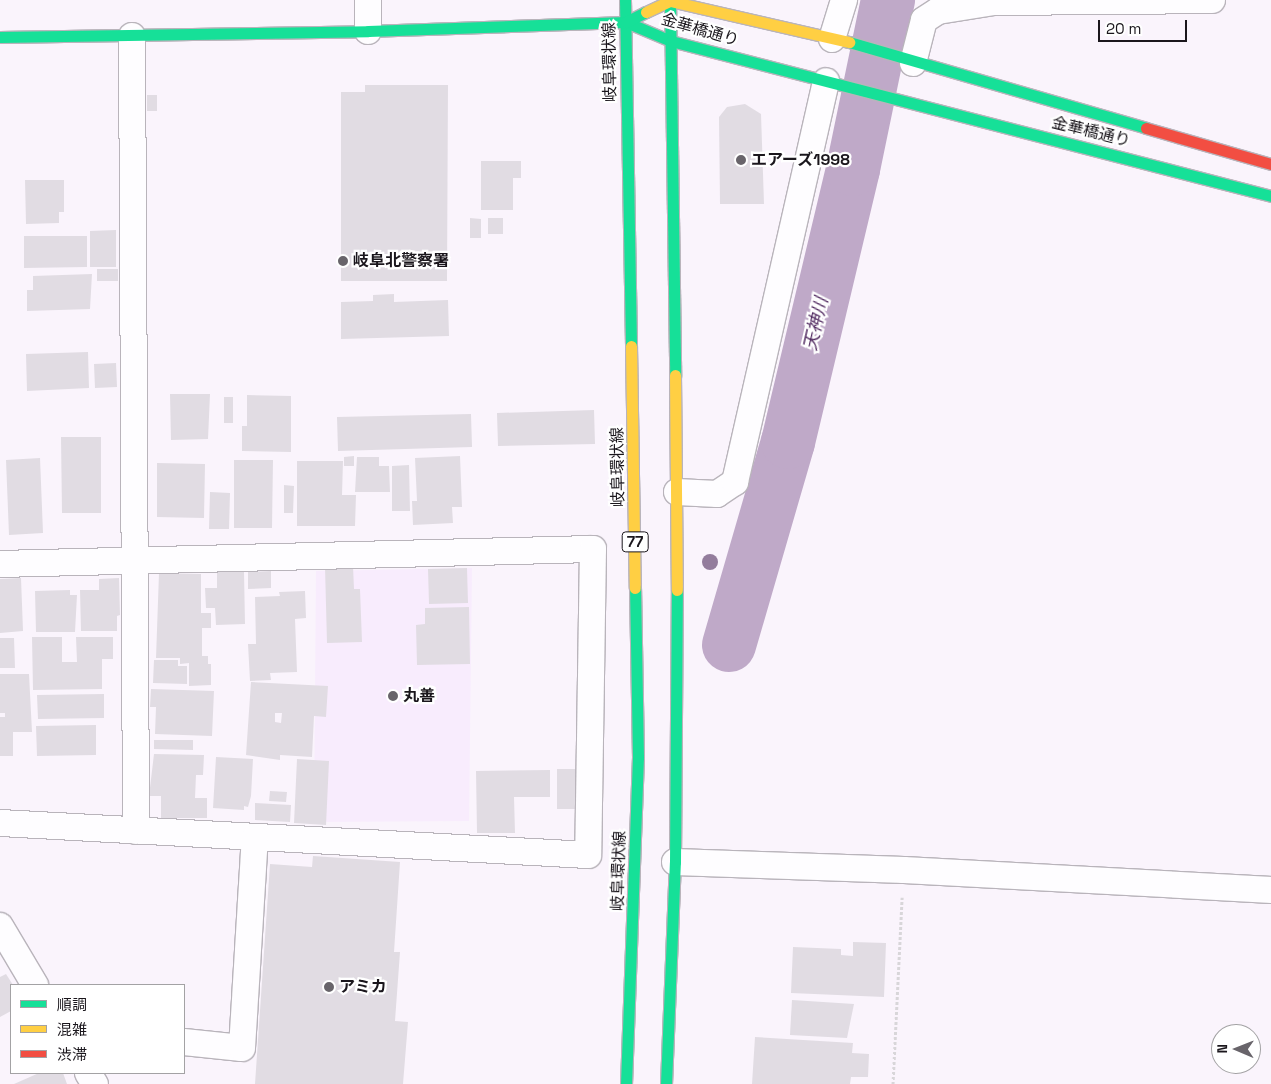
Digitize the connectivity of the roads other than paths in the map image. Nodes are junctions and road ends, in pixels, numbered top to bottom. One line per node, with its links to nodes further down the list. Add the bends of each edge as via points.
1 (368, 0): 8 (street)
2 (625, 0): 7 (main road, 岐阜環状線 / 77)
3 (844, 0): 11 (street)
4 (1212, 0): 6 (street, via 994,2)
5 (670, 1): 7 (main road, 金華橋通り); 11 (main road, 金華橋通り); 12 (main road)
6 (925, 10): 13 (street)
7 (626, 22): 8 (main road); 12 (main road, 金華橋通り); 28 (main road, 岐阜環状線 / 77, via 638,747)
8 (368, 31): 9 (main road)
9 (132, 36): 10 (main road); 18 (street)
10 (0, 37)
11 (838, 40): 13 (main road, 金華橋通り)
12 (671, 41): 14 (main road, 金華橋通り); 17 (main road)
13 (906, 61): 15 (main road, 金華橋通り)
14 (829, 81): 16 (main road, 金華橋通り); 17 (street, via 735,482 717,494)
15 (1271, 164)
16 (1271, 196)
17 (677, 492): 23 (main road)
18 (136, 560): 19 (street); 21 (street); 22 (street, via 593,549 588,855)
19 (0, 564)
20 (0, 824): 21 (street)
21 (136, 831): 22 (street)
22 (255, 838): 27 (street, via 242,1048)
23 (675, 862): 24 (street, via 904,870); 29 (main road)
24 (1271, 890)
25 (0, 926): 26 (street)
26 (34, 984)
27 (185, 1042)
28 (626, 1084)
29 (666, 1084)

